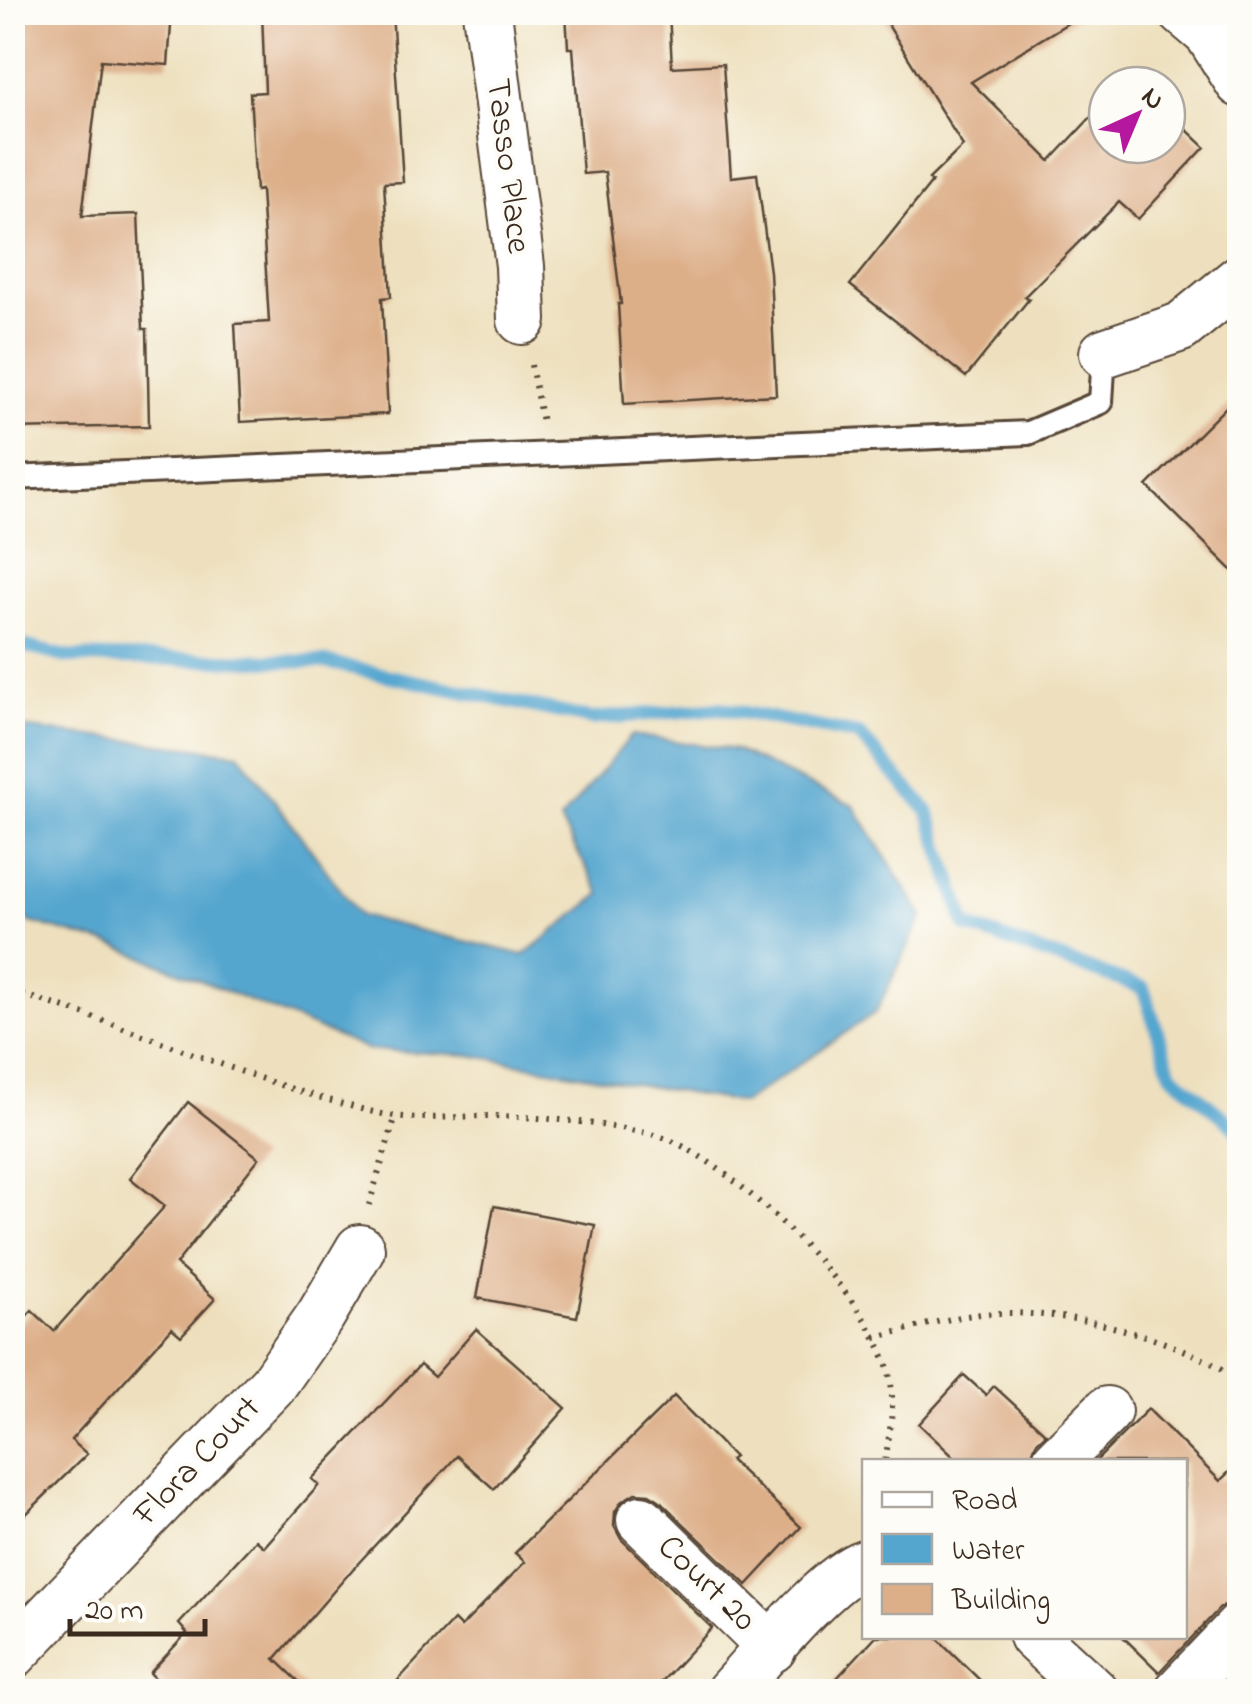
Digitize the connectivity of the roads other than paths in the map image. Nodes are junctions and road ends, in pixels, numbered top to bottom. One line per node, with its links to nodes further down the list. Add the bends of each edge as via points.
1 (487, 12): 5 (street, Tasso Place)
2 (1184, 12): 3 (street, via 1209,34)
3 (1240, 83)
4 (1240, 278): 6 (street, via 1181,327)
5 (522, 320)
6 (1104, 353): 7 (lane, via 1101,402 1028,433)
7 (12, 478)
8 (360, 1248): 16 (street, Flora Court, via 273,1384)
9 (1107, 1411): 10 (street)
10 (1059, 1459)
11 (640, 1520): 15 (street, Court 20)
12 (862, 1565): 15 (street, via 824,1593)
13 (1240, 1627): 19 (street)
14 (1037, 1639): 18 (street)
15 (772, 1648): 17 (street)
16 (12, 1655)
17 (730, 1692)
18 (1094, 1692)
19 (1178, 1692)

